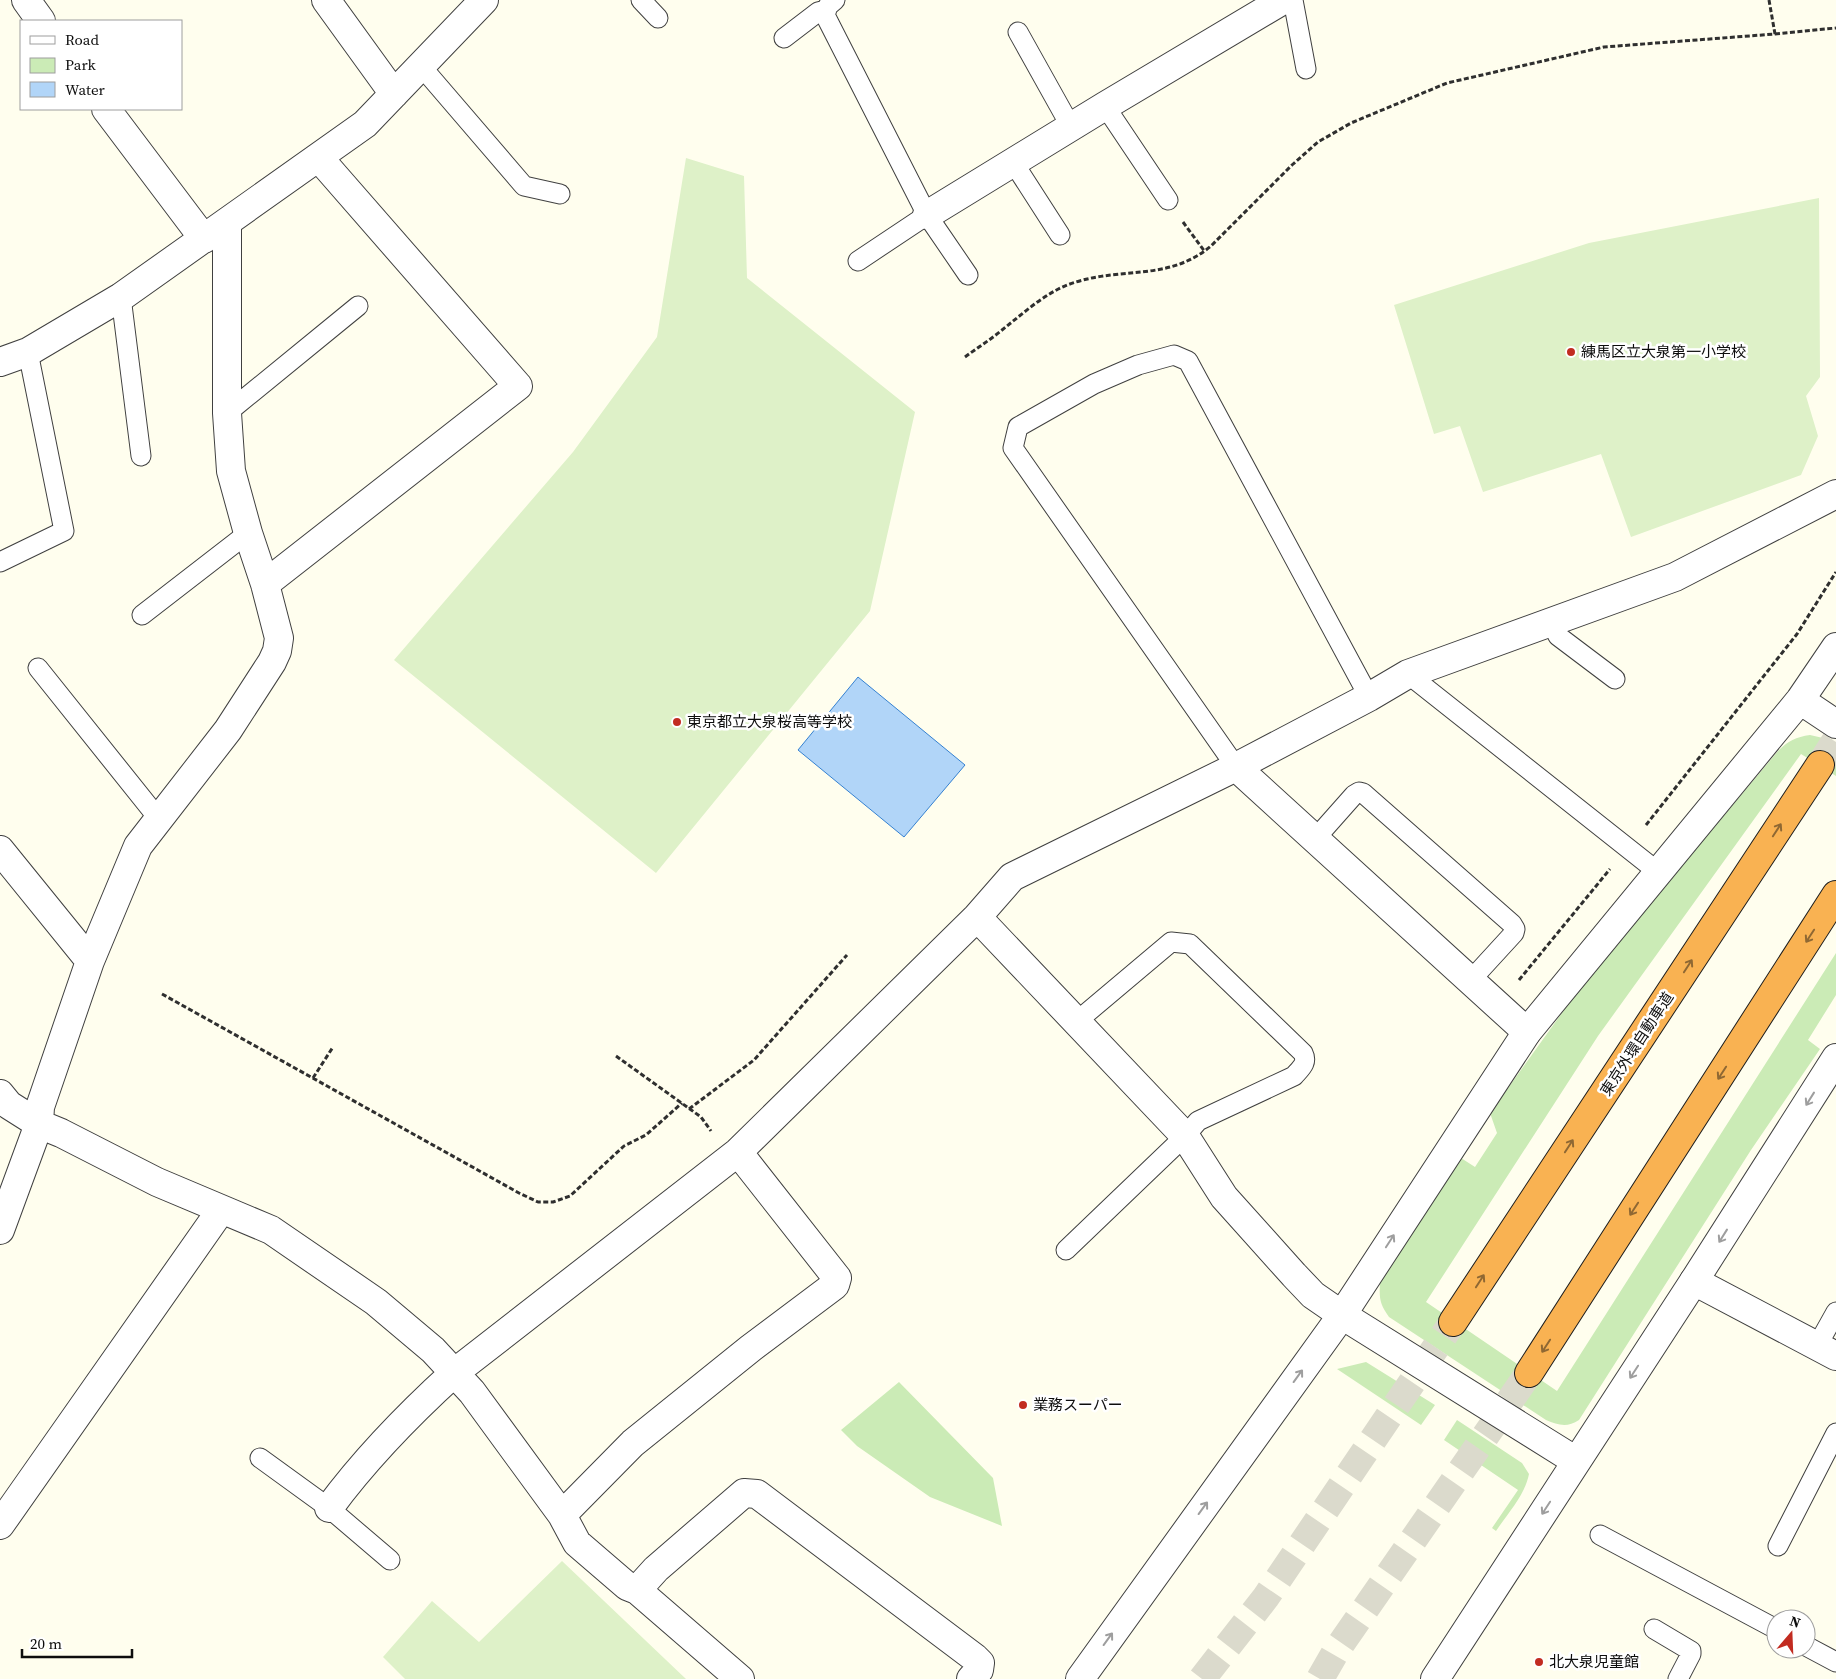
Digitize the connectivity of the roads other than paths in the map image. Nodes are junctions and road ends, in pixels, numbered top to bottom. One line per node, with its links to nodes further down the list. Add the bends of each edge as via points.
1 (26, 0): 9 (street)
2 (326, 0): 14 (street)
3 (484, 0): 12 (street)
4 (641, 0): 8 (lane)
5 (1283, 0): 15 (street)
6 (1293, 0): 13 (lane)
7 (831, 5): 11 (lane); 22 (lane, via 826,16)
8 (658, 18)
9 (41, 20)
10 (1018, 32): 17 (lane)
11 (784, 38)
12 (422, 66): 14 (street); 20 (lane, via 524,186)
13 (1306, 69)
14 (394, 94): 18 (street, via 365,124)
15 (1105, 106): 17 (street); 21 (lane)
16 (107, 110): 25 (street)
17 (1071, 127): 19 (street)
18 (319, 158): 23 (street); 37 (street, via 518,386)
19 (1013, 162): 22 (street); 24 (lane)
20 (560, 194)
21 (1168, 200)
22 (927, 215): 26 (lane); 27 (lane)
23 (227, 222): 25 (street); 32 (street)
24 (1060, 235)
25 (204, 239): 28 (street)
26 (858, 260)
27 (968, 275)
28 (121, 296): 30 (street); 33 (lane)
29 (358, 306): 32 (lane)
30 (28, 352): 31 (street); 36 (lane, via 64,531)
31 (0, 362)
32 (227, 413): 35 (street, via 231,471)
33 (141, 456)
34 (1836, 494): 39 (street, via 1675,577)
35 (248, 533): 37 (street); 38 (lane)
36 (0, 562)
37 (265, 584): 49 (street, via 279,638 272,662 228,730)
38 (142, 615)
39 (1551, 622): 42 (street); 43 (lane, via 1558,636)
40 (1836, 647): 45 (street)
41 (38, 668): 49 (lane)
42 (1408, 674): 44 (street); 52 (lane)
43 (1615, 679)
44 (1369, 697): 48 (street); 48 (lane, via 1188,360 1174,354 1094,384 1018,427 1013,448)
45 (1800, 700): 46 (street); 52 (street)
46 (1836, 724)
47 (1820, 765): 70 (highway, 東京外環自動車道, one-way to 47)
48 (1236, 767): 50 (street); 54 (street, via 1012,877)
49 (158, 818): 55 (street, via 138,846)
50 (1314, 839): 56 (street); 56 (lane, via 1354,795 1364,793 1512,924 1514,933)
51 (0, 850): 55 (street)
52 (1658, 872): 58 (street)
53 (1836, 895): 73 (highway, one-way to 73)
54 (977, 917): 57 (street); 63 (street)
55 (90, 961): 61 (street, via 40,1107)
56 (1470, 981): 58 (street)
57 (1076, 1022): 62 (street); 62 (lane, via 1171,942 1190,944 1303,1053 1306,1058 1304,1065 1294,1076 1198,1121)
58 (1527, 1032): 69 (street, one-way to 58)
59 (1836, 1058): 67 (street, one-way to 67)
60 (0, 1094): 61 (street, via 9,1105)
61 (39, 1124): 64 (street); 65 (street)
62 (1185, 1136): 66 (lane); 69 (street, via 1224,1197 1313,1295)
63 (734, 1155): 72 (street); 78 (street, via 837,1278 835,1285 633,1443)
64 (221, 1210): 72 (street, via 271,1230 376,1302 433,1350); 79 (street)
65 (0, 1230)
66 (1066, 1250)
67 (1694, 1281): 71 (street); 76 (street, one-way to 76)
68 (1836, 1312): 71 (lane)
69 (1342, 1315): 76 (street); 90 (street, one-way to 69)
70 (1453, 1322)
71 (1827, 1351)
72 (454, 1373): 77 (street, via 352,1477); 78 (street, via 472,1392)
73 (1528, 1373)
74 (1836, 1433): 81 (lane)
75 (260, 1458): 77 (lane)
76 (1576, 1461): 91 (street, one-way to 91)
77 (328, 1508): 82 (lane)
78 (562, 1515): 83 (street, via 577,1543)
79 (0, 1525)
80 (1600, 1535): 84 (lane)
81 (1778, 1546)
82 (390, 1560)
83 (636, 1590): 88 (street); 89 (street, via 744,1493 757,1494 975,1658 980,1663 979,1670)
84 (1766, 1625)
85 (1654, 1629): 92 (lane, via 1691,1651)
86 (1816, 1651): 87 (lane)
87 (1836, 1662)
88 (740, 1679)
89 (971, 1679)
90 (1080, 1679)
91 (1436, 1679)
92 (1678, 1679)

